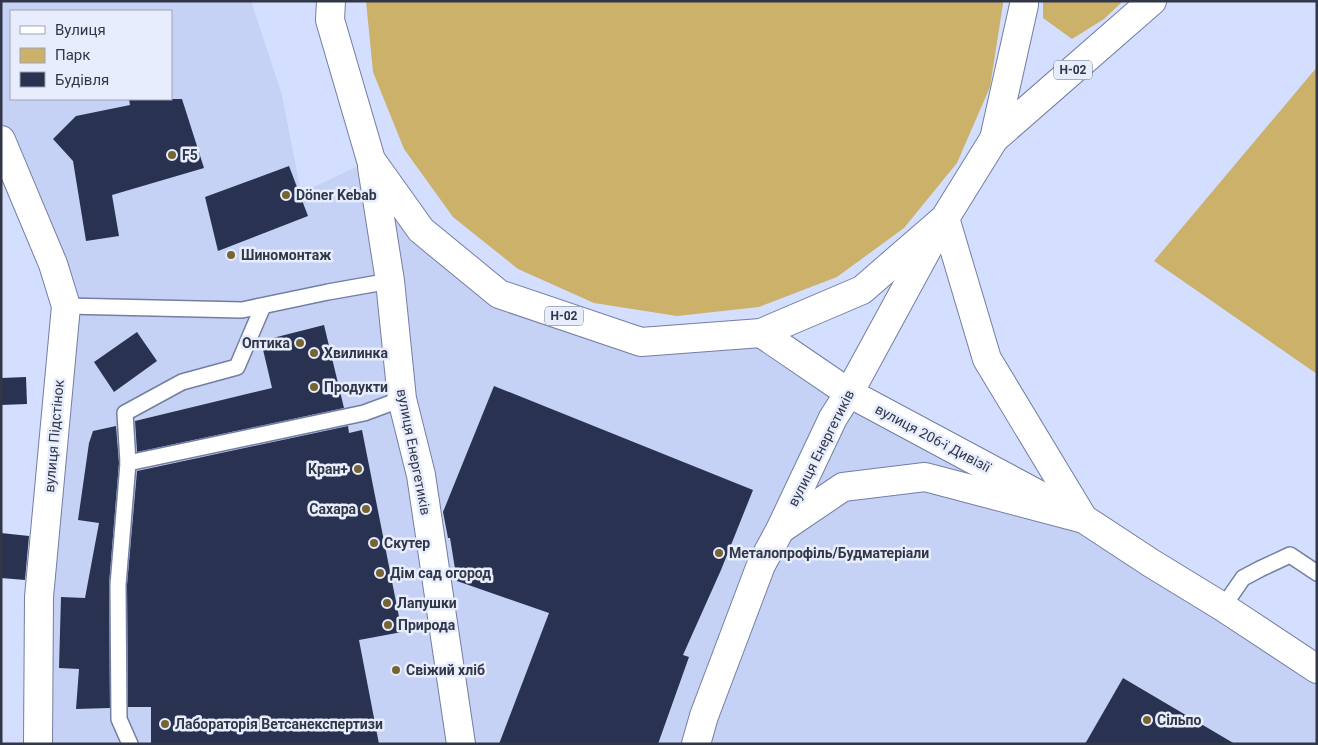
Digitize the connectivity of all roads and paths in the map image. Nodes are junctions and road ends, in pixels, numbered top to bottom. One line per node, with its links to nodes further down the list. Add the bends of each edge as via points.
1 (1024, 1): 4 (main road, Н-02)
2 (1152, 1): 4 (main road, Н-02)
3 (327, 8): 6 (main road, Н-02)
4 (994, 139): 7 (main road, Н-02)
5 (1, 140): 9 (main road, вулиця Підстінок)
6 (371, 160): 8 (main road, вулиця Енергетиків / Н-02); 11 (main road, Н-02, via 421,230 499,294 641,342)
7 (945, 218): 11 (main road, Н-02, via 862,290); 12 (main road, вулиця Енергетиків / Н-02); 15 (main road, вулиця 206-ї Дивізії, via 987,359)
8 (390, 281): 10 (lane); 13 (main road, вулиця Енергетиків / Н-02)
9 (66, 306): 10 (lane, via 242,310); 20 (main road, вулиця Підстінок, via 39,597)
10 (263, 306): 14 (lane, via 237,367 182,382 125,413)
11 (761, 333): 12 (main road, вулиця 206-ї Дивізії)
12 (849, 394): 15 (main road, вулиця 206-ї Дивізії); 16 (main road, вулиця Енергетиків / Н-02, via 833,418)
13 (402, 399): 14 (lane, via 364,413); 22 (main road, вулиця Енергетиків / Н-02, via 421,475)
14 (128, 463): 21 (lane, via 118,585 118,720)
15 (1084, 520): 16 (main road, via 925,477 843,488); 18 (main road, вулиця 206-ї Дивізії)
16 (780, 530): 23 (main road, вулиця Енергетиків / Н-02, via 761,565)
17 (1317, 573): 18 (lane, via 1290,555 1243,578)
18 (1223, 607): 19 (main road, вулиця 206-ї Дивізії)
19 (1317, 669)
20 (38, 744)
21 (130, 744)
22 (461, 744)
23 (696, 744)

